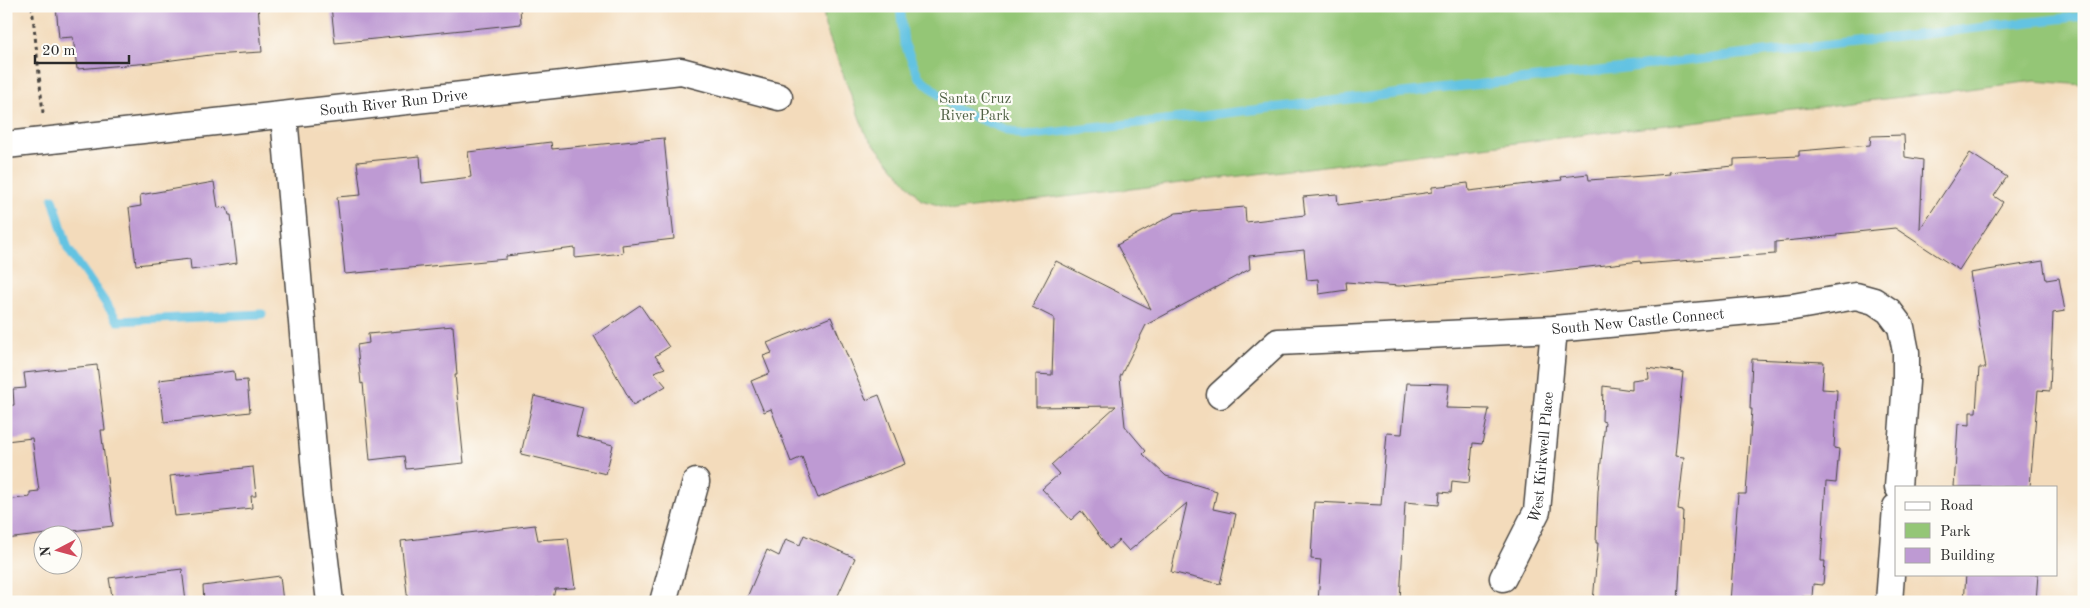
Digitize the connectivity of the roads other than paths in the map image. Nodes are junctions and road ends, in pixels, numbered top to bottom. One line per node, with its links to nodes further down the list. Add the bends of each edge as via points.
1 (778, 97): 2 (street, South River Run Drive, via 681,71)
2 (284, 116): 3 (street, South River Run Drive); 10 (street, via 317,494)
3 (6, 145)
4 (1554, 329): 5 (street, South New Castle Connect, via 1278,342); 7 (street, South New Castle Connect, via 1793,308 1856,296 1895,303 1906,352); 9 (street, West Kirkwell Place, via 1537,511)
5 (1220, 396)
6 (696, 482): 11 (street)
7 (1898, 486)
8 (1895, 521): 12 (street)
9 (1503, 578)
10 (330, 602)
11 (663, 602)
12 (1889, 602)

